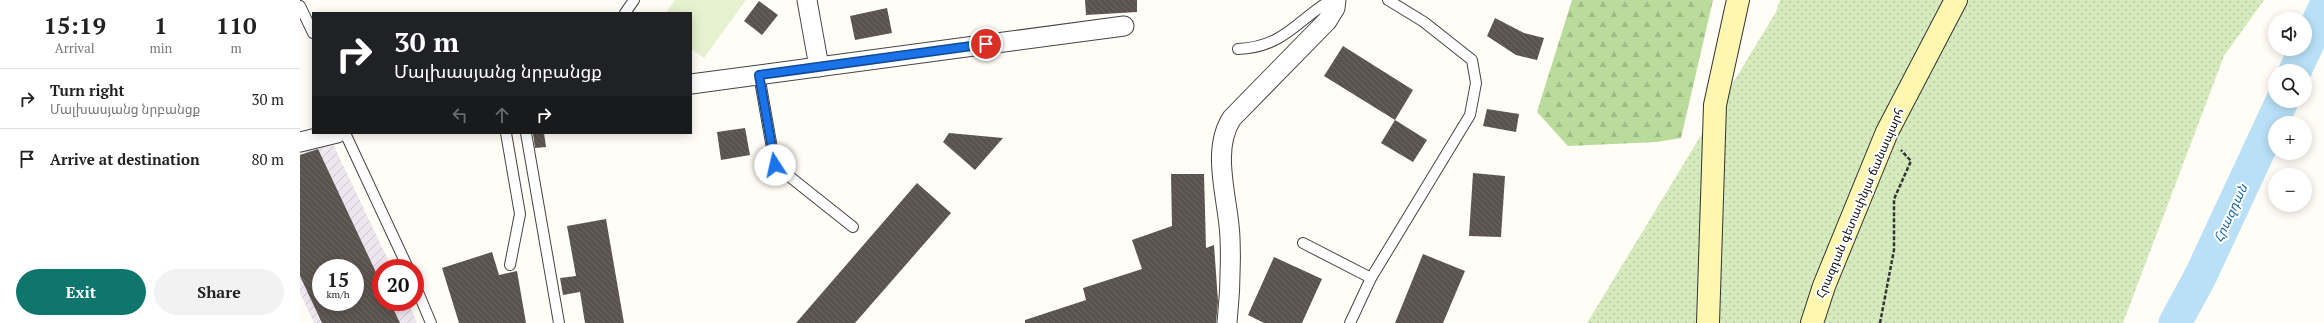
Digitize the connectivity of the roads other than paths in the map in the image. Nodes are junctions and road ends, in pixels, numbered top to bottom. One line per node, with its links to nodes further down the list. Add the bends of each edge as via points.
1 (634, 0): 9 (lane)
2 (807, 0): 13 (street)
3 (1331, 0): 12 (lane, via 1278,40 1255,48)
4 (1336, 0): 29 (street, via 1335,8 1327,20 1224,129 1221,150 1230,236)
5 (1388, 0): 25 (lane, via 1424,22 1472,60 1476,83 1470,115)
6 (1738, 0): 31 (street, via 1715,105)
7 (1956, 0): 32 (street, Հրազդան գետափնյա ճանապարհ, via 1887,132 1824,286)
8 (300, 6): 11 (lane)
9 (625, 12)
10 (1124, 26): 13 (street)
11 (312, 31)
12 (1238, 49)
13 (819, 67): 14 (street)
14 (759, 75): 15 (street); 21 (lane, via 775,165)
15 (692, 84)
16 (333, 134): 20 (street)
17 (345, 134): 23 (lane)
18 (506, 134): 24 (lane, via 520,214)
19 (526, 134): 28 (lane)
20 (300, 142)
21 (853, 227)
22 (1303, 243): 25 (lane)
23 (404, 259)
24 (510, 265)
25 (1371, 278): 30 (lane)
26 (424, 305): 27 (lane)
27 (432, 323)
28 (559, 323)
29 (1226, 323)
30 (1350, 323)
31 (1708, 323)
32 (1812, 323)

